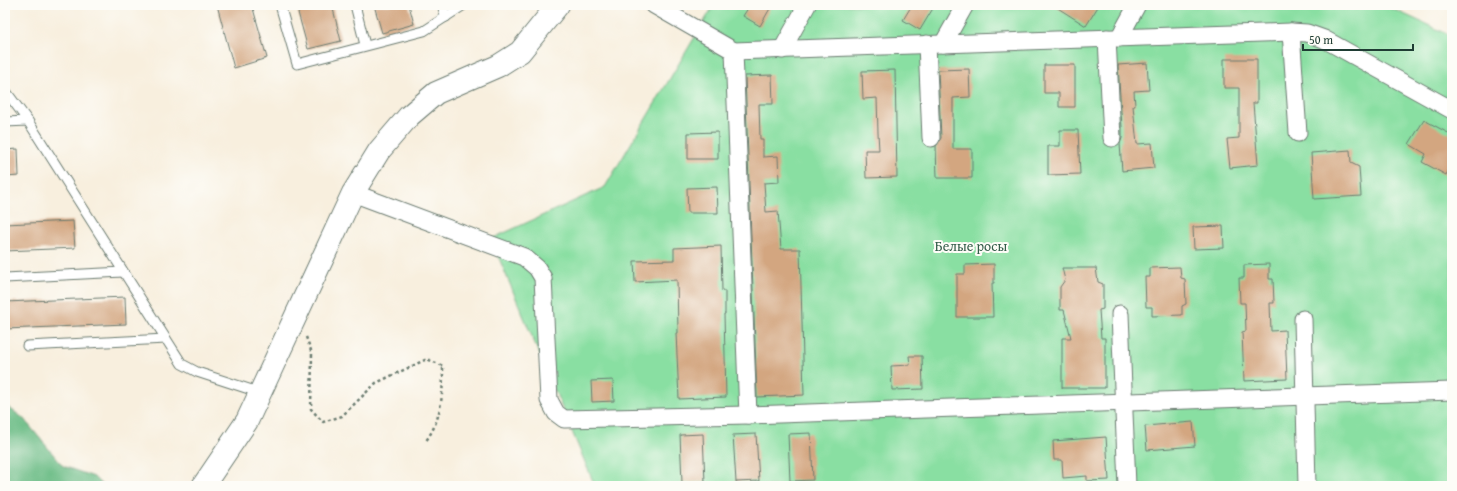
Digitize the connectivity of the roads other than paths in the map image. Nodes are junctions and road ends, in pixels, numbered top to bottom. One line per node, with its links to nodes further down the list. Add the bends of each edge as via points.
1 (280, 5): 14 (lane, via 297,64)
2 (355, 5): 14 (lane)
3 (442, 5): 10 (lane)
4 (464, 5): 10 (lane)
5 (558, 5): 24 (street, via 520,52 498,66 436,93 409,116 379,151)
6 (654, 5): 16 (street)
7 (808, 5): 15 (street)
8 (965, 5): 13 (street)
9 (1137, 5): 12 (street)
10 (446, 17): 14 (lane, via 424,31)
11 (1291, 32): 12 (street); 18 (street, via 1324,39); 21 (street)
12 (1113, 38): 13 (street); 23 (street)
13 (935, 44): 15 (street); 22 (street)
14 (365, 45)
15 (782, 50): 16 (street)
16 (734, 51): 35 (street)
17 (5, 90): 19 (lane)
18 (1452, 110)
19 (28, 121): 20 (lane); 25 (lane)
20 (5, 122)
21 (1298, 133)
22 (931, 138)
23 (1112, 138)
24 (353, 193): 32 (street); 35 (street, via 524,257 537,268 543,278 549,400 556,413 564,419)
25 (123, 272): 26 (lane); 29 (lane)
26 (5, 278)
27 (1120, 314): 34 (street)
28 (1303, 319): 33 (street)
29 (166, 338): 30 (lane); 32 (lane, via 182,364 197,372)
30 (28, 346)
31 (1452, 391): 33 (street)
32 (261, 393): 36 (street, via 247,421)
33 (1304, 396): 34 (street); 38 (street)
34 (1124, 402): 35 (street); 37 (street)
35 (748, 415)
36 (203, 486)
37 (1127, 486)
38 (1307, 486)

